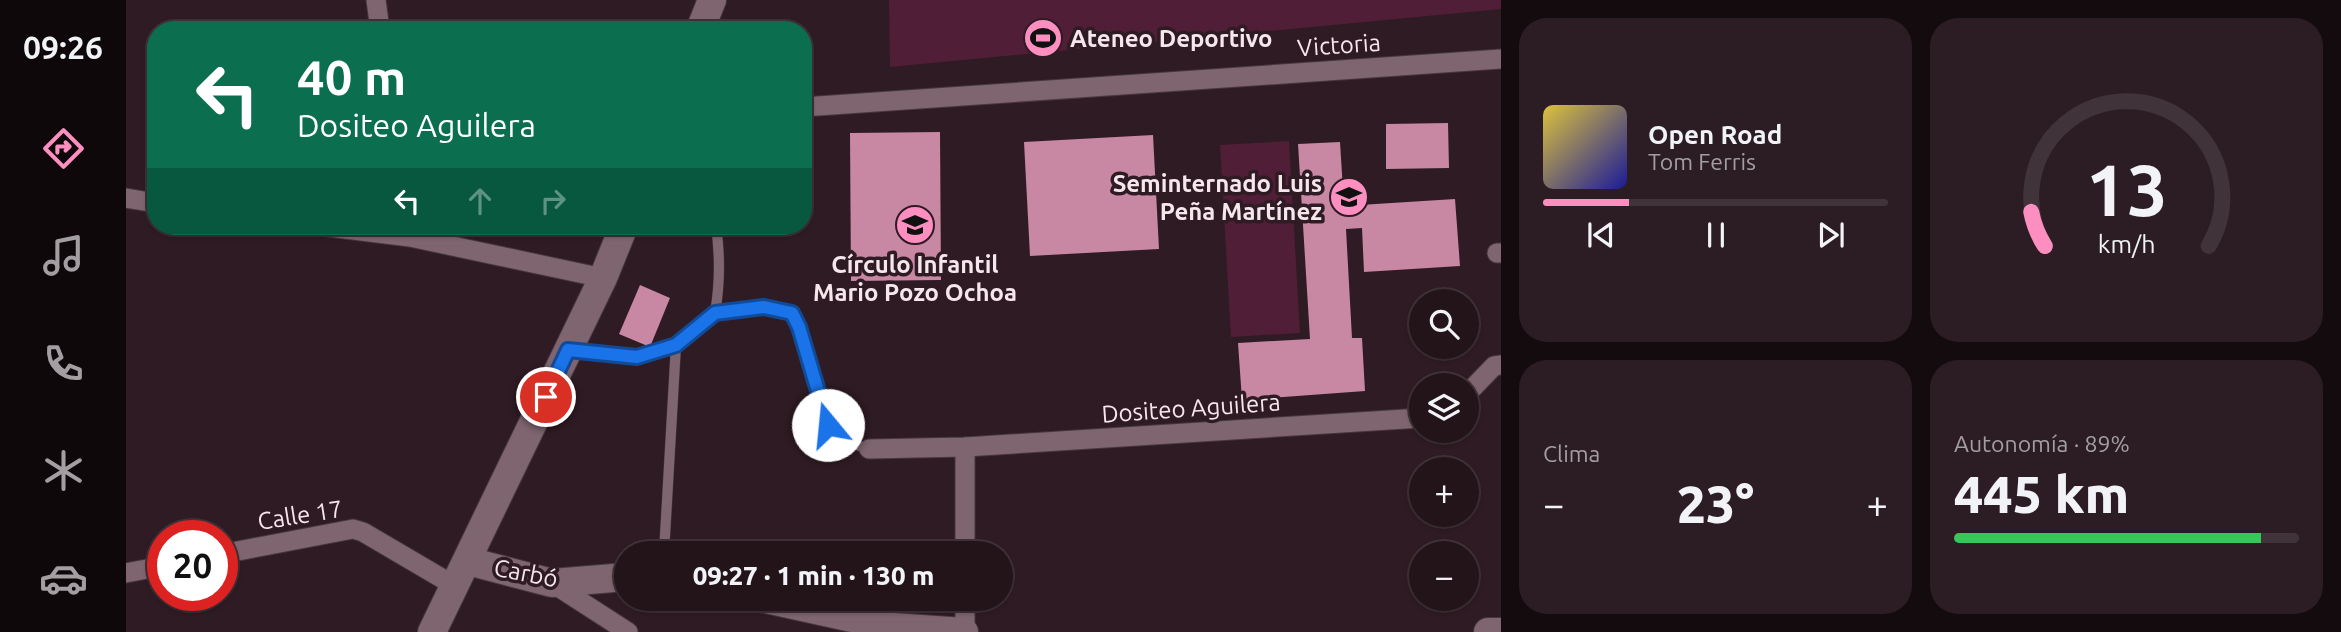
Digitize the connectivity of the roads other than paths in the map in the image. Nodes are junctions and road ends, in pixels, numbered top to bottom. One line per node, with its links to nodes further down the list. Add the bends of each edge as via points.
1 (376, 0): 3 (street)
2 (712, 0): 4 (main road)
3 (379, 21)
4 (704, 21)
5 (1501, 59): 6 (street, Victoria)
6 (812, 106)
7 (126, 198): 8 (street)
8 (147, 202)
9 (422, 235): 12 (street)
10 (620, 235): 12 (main road)
11 (718, 235): 13 (lane)
12 (603, 278): 15 (main road)
13 (715, 313): 14 (lane); 20 (lane, Dositeo Aguilera, via 764,307 792,313 828,425 850,443)
14 (676, 345): 15 (lane, via 637,357); 21 (lane)
15 (568, 350): 26 (main road)
16 (1501, 365): 17 (street)
17 (1479, 382)
18 (1409, 419): 19 (street, Dositeo Aguilera)
19 (965, 447): 20 (street, Dositeo Aguilera); 22 (street)
20 (869, 449)
21 (665, 541)
22 (965, 541)
23 (238, 551): 26 (street, Calle 17, via 353,529)
24 (147, 569): 25 (street)
25 (126, 573)
26 (461, 574): 28 (main road, Carbó); 31 (main road)
27 (614, 579): 28 (main road, Carbó)
28 (552, 583): 32 (street)
29 (820, 611): 33 (main road, via 893,627)
30 (965, 611): 33 (street)
31 (432, 632)
32 (628, 632)
33 (964, 632)
34 (1488, 632): 35 (main road)
35 (1501, 632)

